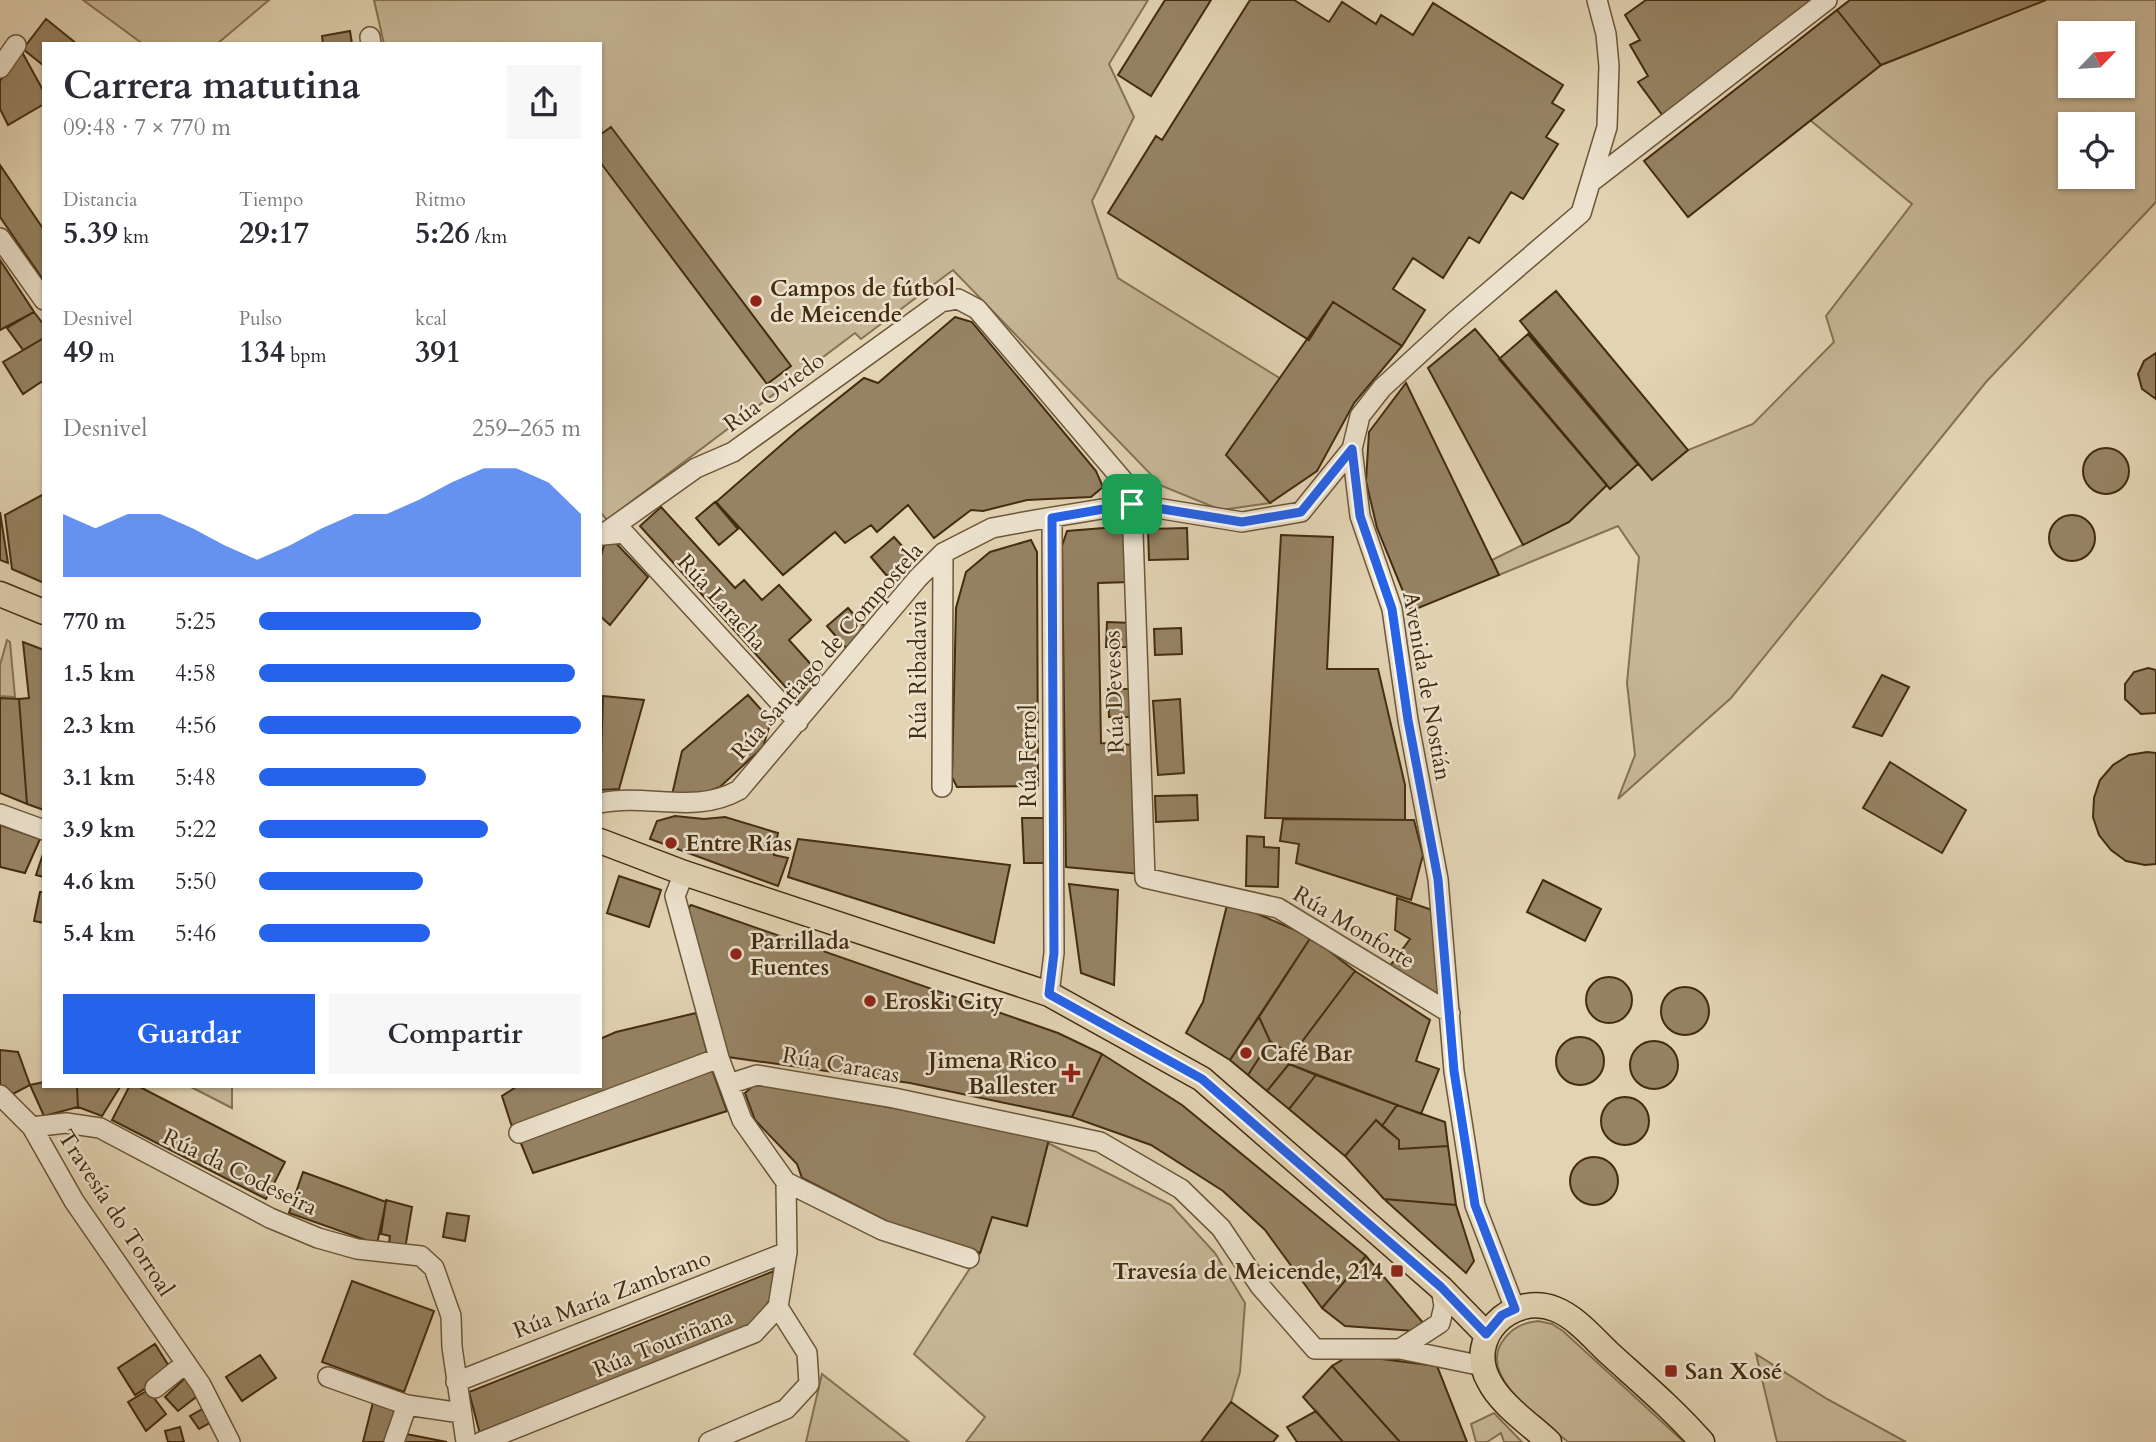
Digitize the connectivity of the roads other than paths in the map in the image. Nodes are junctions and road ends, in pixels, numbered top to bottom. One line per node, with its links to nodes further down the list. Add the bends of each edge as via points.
1 (1597, 0): 5 (street, Avenida de Nostián, via 1606,34 1608,115)
2 (1827, 0): 5 (street)
3 (16, 46): 4 (street)
4 (0, 68)
5 (1591, 182): 8 (street, Avenida de Nostián, via 1581,214 1382,388 1360,416)
6 (0, 238): 7 (street)
7 (42, 297)
8 (1352, 449): 9 (street, Rúa Santiago de Compostela, via 1301,512 1242,522); 25 (street, Avenida de Nostián, via 1360,516 1392,609 1438,879)
9 (1132, 504): 10 (street, Rúa Santiago de Compostela); 11 (street, Rúa Oviedo, via 1126,484 986,319 958,299 941,302 733,452 696,468); 23 (street, Rúa Devesos)
10 (1052, 518): 13 (street, Rúa Santiago de Compostela, via 992,528); 24 (street, Rúa Ferrol, via 1054,953)
11 (602, 532)
12 (602, 533): 16 (street, Rúa Laracha, via 624,533)
13 (943, 553): 16 (street, Rúa Santiago de Compostela); 17 (street, Rúa Ribadavia)
14 (0, 594): 15 (main road)
15 (42, 611)
16 (798, 722): 18 (street, Rúa Santiago de Compostela, via 739,790 723,799 701,804)
17 (942, 787)
18 (602, 803)
19 (0, 814): 20 (street)
20 (42, 829)
21 (602, 842): 22 (main road)
22 (684, 873): 24 (main road); 26 (street, via 675,896)
23 (1145, 878): 25 (street, Rúa Monforte, via 1278,908)
24 (1049, 994): 34 (main road, via 1202,1079)
25 (1450, 1013): 36 (street, Avenida de Nostián, via 1454,1071 1475,1205)
26 (719, 1058): 27 (street); 30 (street)
27 (730, 1084): 31 (street, via 742,1120); 38 (street, Rúa Caracas, via 757,1075 894,1098 1100,1142 1181,1189 1221,1228 1260,1286 1315,1349)
28 (0, 1095): 29 (street, Travesía do Torroal)
29 (32, 1127): 39 (street, Travesía do Torroal, via 74,1201); 42 (street, Rúa da Codeseira, via 66,1123 100,1128 270,1218 318,1238 357,1249 421,1256 434,1268 443,1287 451,1316)
30 (519, 1133)
31 (786, 1182): 32 (street); 33 (street, via 882,1230)
32 (786, 1252): 35 (street); 42 (street, Rúa María Zambrano)
33 (969, 1258)
34 (1441, 1287): 37 (main road); 38 (street, via 1444,1306 1440,1323)
35 (778, 1307): 49 (street, Rúa Touriñana, via 754,1333); 50 (street, via 807,1353 809,1384 786,1409)
36 (1515, 1309): 37 (main road, via 1502,1315); 52 (main road, via 1534,1305 1556,1309 1580,1326)
37 (1486, 1334): 40 (main road)
38 (1400, 1349): 40 (street, Rúa Caracas)
39 (186, 1363): 43 (street); 46 (street, Travesía do Torroal)
40 (1483, 1366): 51 (main road, via 1502,1397)
41 (328, 1377): 44 (street)
42 (456, 1382): 45 (street)
43 (155, 1388)
44 (407, 1405): 45 (street); 47 (street)
45 (461, 1413): 48 (street)
46 (230, 1442)
47 (394, 1442)
48 (466, 1442)
49 (481, 1442)
50 (709, 1442)
51 (1549, 1442)
52 (1702, 1442)

